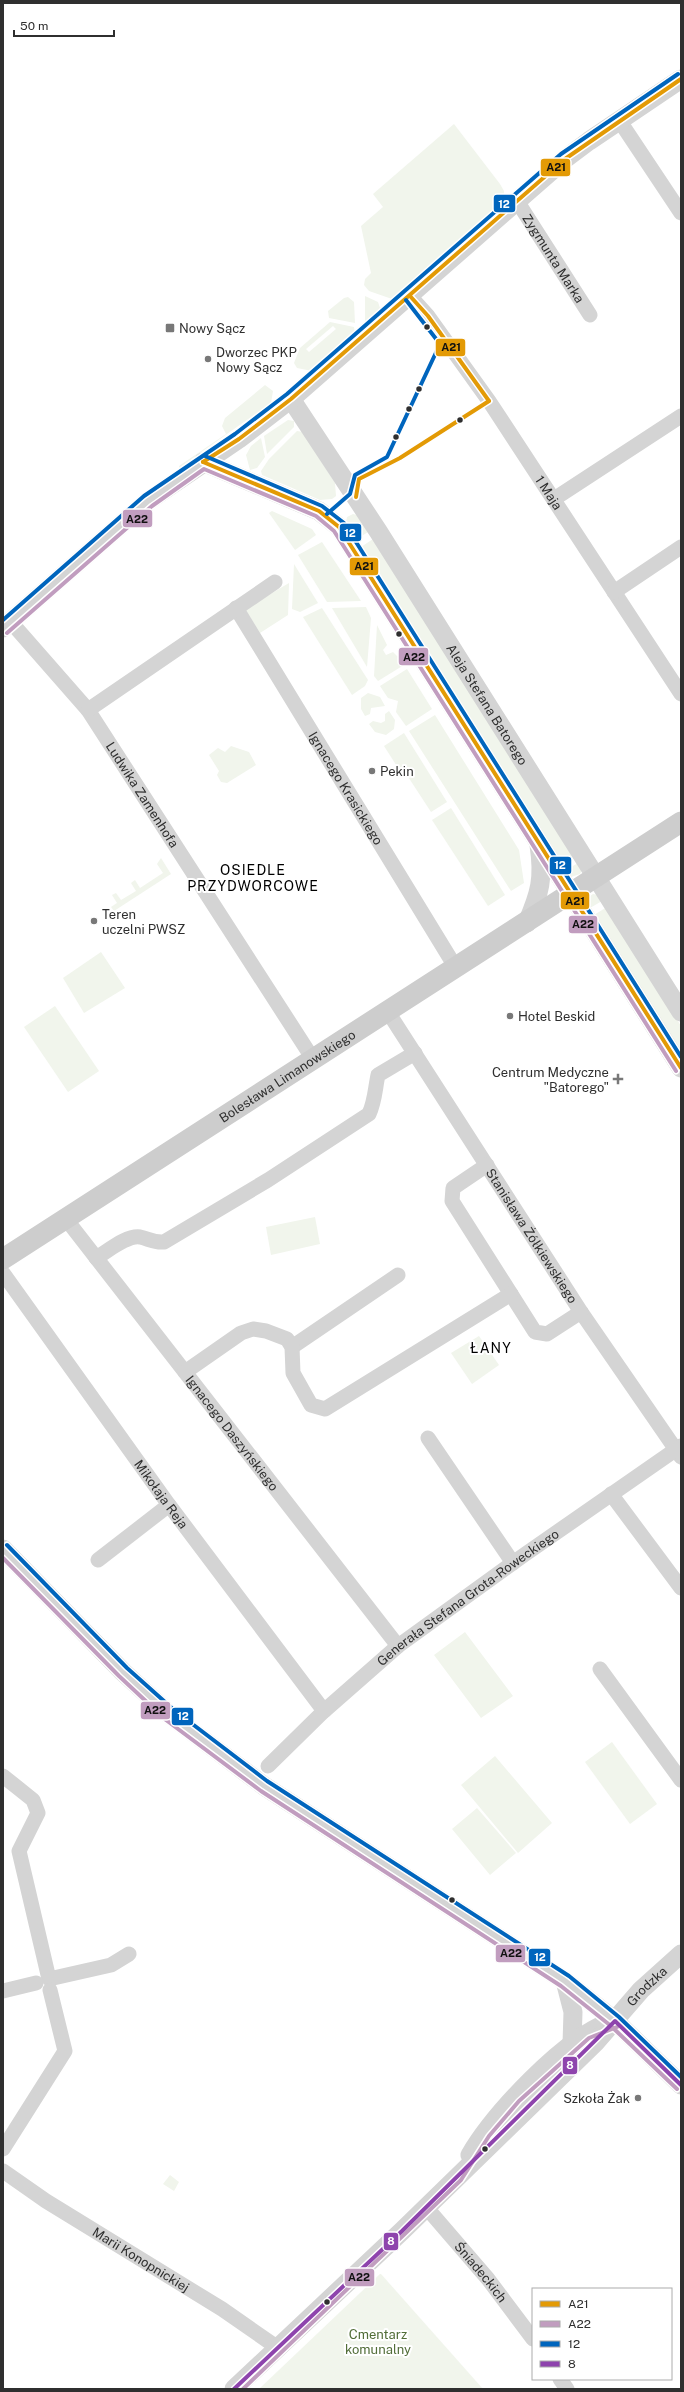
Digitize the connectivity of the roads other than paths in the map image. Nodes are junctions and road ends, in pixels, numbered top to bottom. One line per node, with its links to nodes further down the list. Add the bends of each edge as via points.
1 (681, 79): 2 (street)
2 (619, 120): 3 (street, via 565,159); 4 (street)
3 (517, 202): 5 (street); 6 (street, Zygmunta Marka)
4 (681, 213)
5 (410, 296): 7 (street); 10 (street, 1 Maja, via 428,316 489,401)
6 (590, 315)
7 (291, 400): 9 (street); 20 (street, Aleja Stefana Batorego, via 378,531)
8 (681, 416): 10 (street)
9 (204, 462): 15 (street, via 148,501); 19 (street, via 319,511 339,527)
10 (554, 499): 13 (street, 1 Maja)
11 (681, 547): 13 (street)
12 (275, 582): 14 (street)
13 (614, 592): 16 (street, 1 Maja)
14 (236, 608): 17 (street); 23 (street, Ignacego Krasickiego)
15 (7, 624): 17 (street, Ludwika Zamenhofa)
16 (679, 686)
17 (88, 710): 27 (street, Ludwika Zamenhofa)
18 (681, 822): 20 (main road, Bolesława Limanowskiego)
19 (538, 839): 21 (street); 22 (street, via 540,887 538,899)
20 (597, 877): 21 (main road, Bolesława Limanowskiego); 25 (street, Aleja Stefana Batorego)
21 (572, 894): 22 (main road, Bolesława Limanowskiego); 28 (street)
22 (527, 922): 23 (main road, Bolesława Limanowskiego)
23 (456, 968): 24 (main road, Bolesława Limanowskiego)
24 (388, 1012): 26 (street, Stanisława Żółkiewskiego); 27 (main road, Bolesława Limanowskiego)
25 (681, 1012)
26 (415, 1053): 29 (street, Stanisława Żółkiewskiego); 31 (street, via 378,1075 374,1090 376,1100 369,1114 268,1180 164,1242 153,1243 140,1237 131,1238)
27 (313, 1059): 30 (main road, Bolesława Limanowskiego)
28 (681, 1068)
29 (487, 1165): 35 (street, via 453,1188 452,1201); 36 (street, Stanisława Żółkiewskiego)
30 (66, 1219): 31 (street, Ignacego Daszyńskiego); 32 (main road, Bolesława Limanowskiego)
31 (96, 1258): 38 (street, Ignacego Daszyńskiego)
32 (3, 1259)
33 (3, 1273): 42 (street, Mikołaja Reja)
34 (398, 1275): 37 (street)
35 (511, 1294): 36 (street, via 536,1332 548,1334); 37 (street, via 325,1409 311,1405 301,1390 293,1373)
36 (581, 1312): 40 (street, Stanisława Żółkiewskiego)
37 (292, 1347): 38 (street, via 287,1339 253,1329 241,1333)
38 (185, 1372): 47 (street, Ignacego Daszyńskiego)
39 (428, 1438): 45 (street)
40 (679, 1451): 41 (street, Generała Stefana Grota-Roweckiego)
41 (611, 1494): 45 (street, Generała Stefana Grota-Roweckiego); 46 (street)
42 (169, 1505): 44 (street); 49 (street, Mikołaja Reja)
43 (4, 1552): 55 (street, via 122,1672 170,1715 264,1786)
44 (98, 1560)
45 (513, 1563): 47 (street, Generała Stefana Grota-Roweckiego)
46 (681, 1588)
47 (398, 1646): 49 (street, Generała Stefana Grota-Roweckiego)
48 (600, 1669): 52 (street)
49 (324, 1711): 50 (street, Generała Stefana Grota-Roweckiego)
50 (268, 1766)
51 (3, 1776): 53 (street, via 33,1800 38,1813 19,1851 49,1979 111,1965)
52 (681, 1780)
53 (129, 1954)
54 (681, 1954): 59 (street, Grodzka, via 642,1990)
55 (565, 1981): 59 (street); 60 (street, via 573,2012)
56 (36, 1982): 58 (street)
57 (50, 1990): 62 (street, via 65,2050)
58 (3, 1991)
59 (615, 2021): 60 (street, via 586,2034); 61 (street); 64 (street, Grodzka)
60 (572, 2044): 64 (street, via 515,2097 484,2132)
61 (681, 2085)
62 (3, 2149)
63 (3, 2171): 67 (street, Marii Konopnickiej, via 46,2202 222,2309)
64 (457, 2176): 65 (street)
65 (426, 2207): 66 (street, Śniadeckich, via 488,2279); 67 (street)
66 (532, 2339)
67 (278, 2348): 69 (street)
68 (561, 2380): 70 (street)
69 (234, 2389)
70 (567, 2389)

